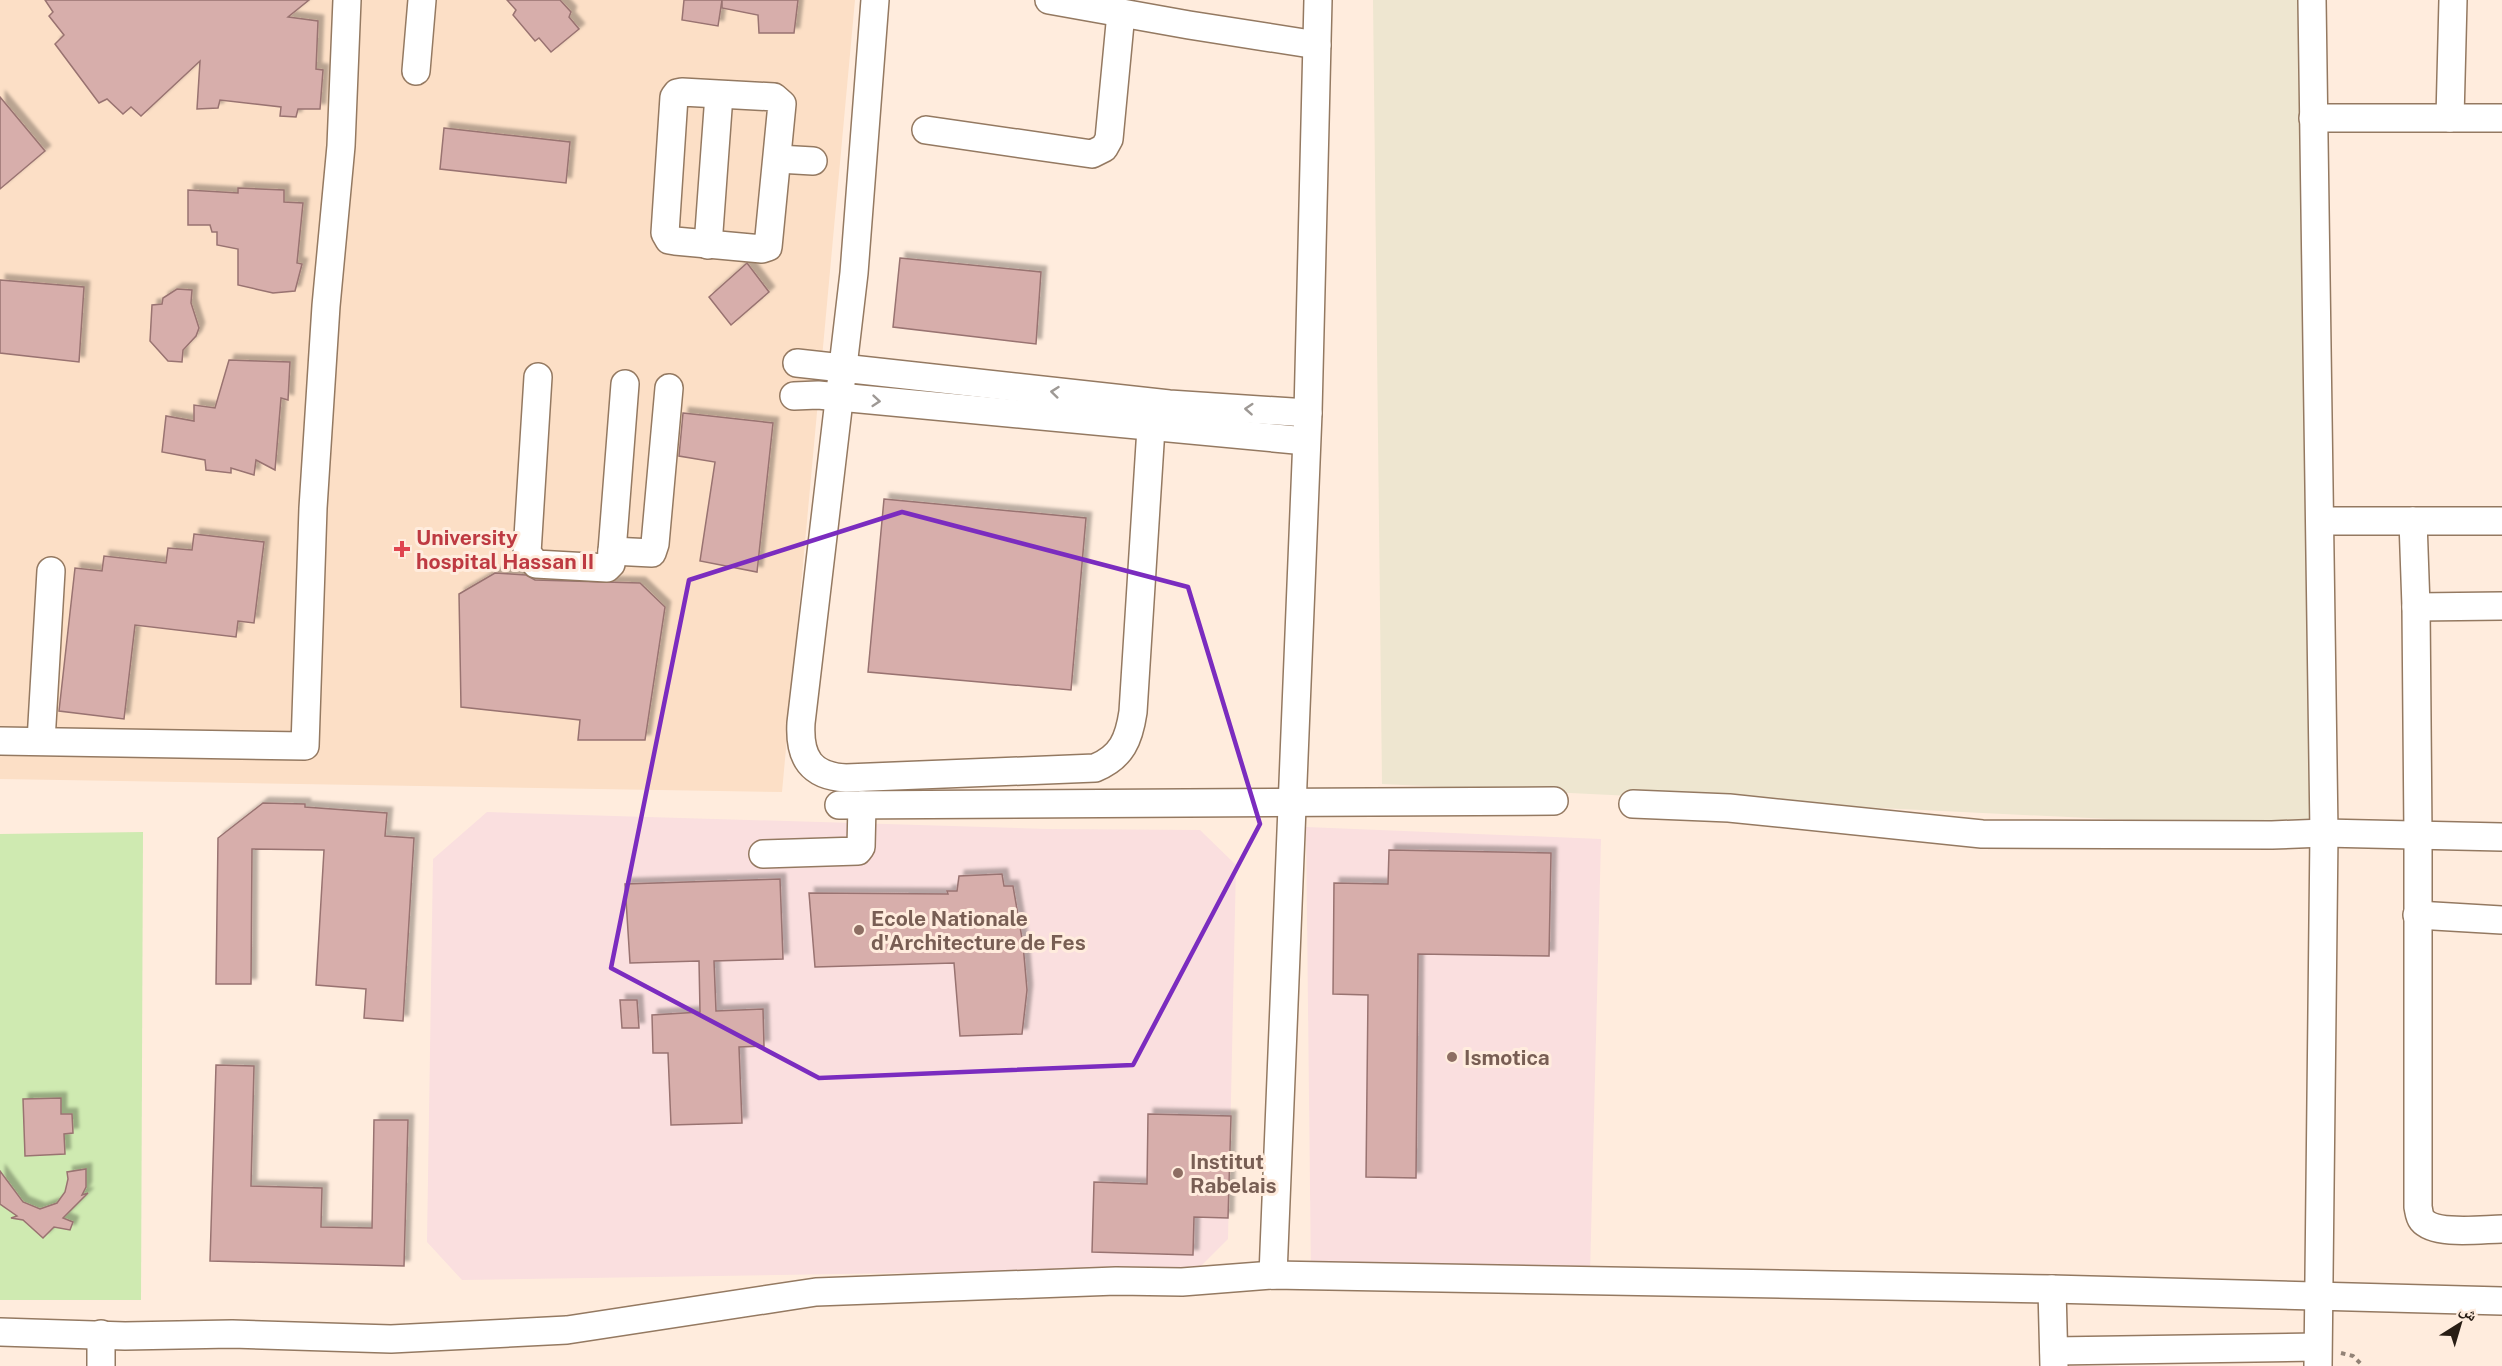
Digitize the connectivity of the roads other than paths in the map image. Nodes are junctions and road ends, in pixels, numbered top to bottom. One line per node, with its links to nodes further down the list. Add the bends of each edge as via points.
1 (347, 0): 38 (street, via 341,146 313,508 305,746)
2 (423, 0): 10 (street)
3 (875, 0): 20 (street)
4 (1049, 0): 8 (street)
5 (1318, 0): 9 (street)
6 (2312, 0): 12 (street)
7 (2453, 0): 13 (street)
8 (1121, 13): 9 (street); 15 (street, via 1109,139 1104,148 1092,154)
9 (1317, 45): 26 (street)
10 (416, 71)
11 (719, 95): 16 (street, via 780,100); 18 (street); 18 (street, via 676,93 674,108 665,233 669,240)
12 (2313, 118): 13 (street); 31 (street)
13 (2450, 118): 14 (street)
14 (2502, 118)
15 (926, 130)
16 (778, 159): 17 (street); 18 (street, via 768,247)
17 (813, 161)
18 (708, 245)
19 (797, 363): 20 (street)
20 (843, 368): 25 (street); 27 (street, one-way to 20)
21 (538, 377): 33 (street, via 527,553 536,564 607,568)
22 (626, 384): 33 (street)
23 (669, 388): 33 (street, via 652,553)
24 (794, 396): 25 (street)
25 (839, 398): 28 (street, one-way to 28); 28 (street, via 800,733 808,761 830,777 1095,768 1121,750 1133,712)
26 (1308, 413): 27 (street, one-way to 27); 29 (street)
27 (1186, 418): 28 (street); 29 (street)
28 (1151, 428)
29 (1306, 441): 39 (street)
30 (2502, 520): 32 (street)
31 (2321, 521): 32 (street); 42 (street)
32 (2413, 521): 36 (street)
33 (612, 551)
34 (51, 571): 38 (street)
35 (2502, 606): 36 (street)
36 (2416, 607): 43 (street)
37 (0, 741): 38 (street)
38 (41, 741)
39 (1292, 801): 40 (street); 45 (street, via 851,805 861,847 858,851); 49 (street)
40 (1554, 801)
41 (1633, 804): 42 (street, via 1729,808 1982,834)
42 (2324, 833): 43 (street); 51 (street)
43 (2418, 835): 44 (street); 46 (street)
44 (2502, 837)
45 (763, 854)
46 (2417, 915): 47 (street); 48 (street, via 2420,1216 2426,1224 2439,1229)
47 (2502, 920)
48 (2502, 1229)
49 (1273, 1275): 50 (street); 54 (street, via 1182,1282 816,1292 567,1330 392,1339)
50 (2052, 1289): 51 (street); 56 (street)
51 (2319, 1296): 52 (street); 55 (street)
52 (2502, 1300)
53 (0, 1332): 54 (street)
54 (101, 1334): 57 (street)
55 (2318, 1357): 56 (street)
56 (2054, 1359)
57 (100, 1366)

